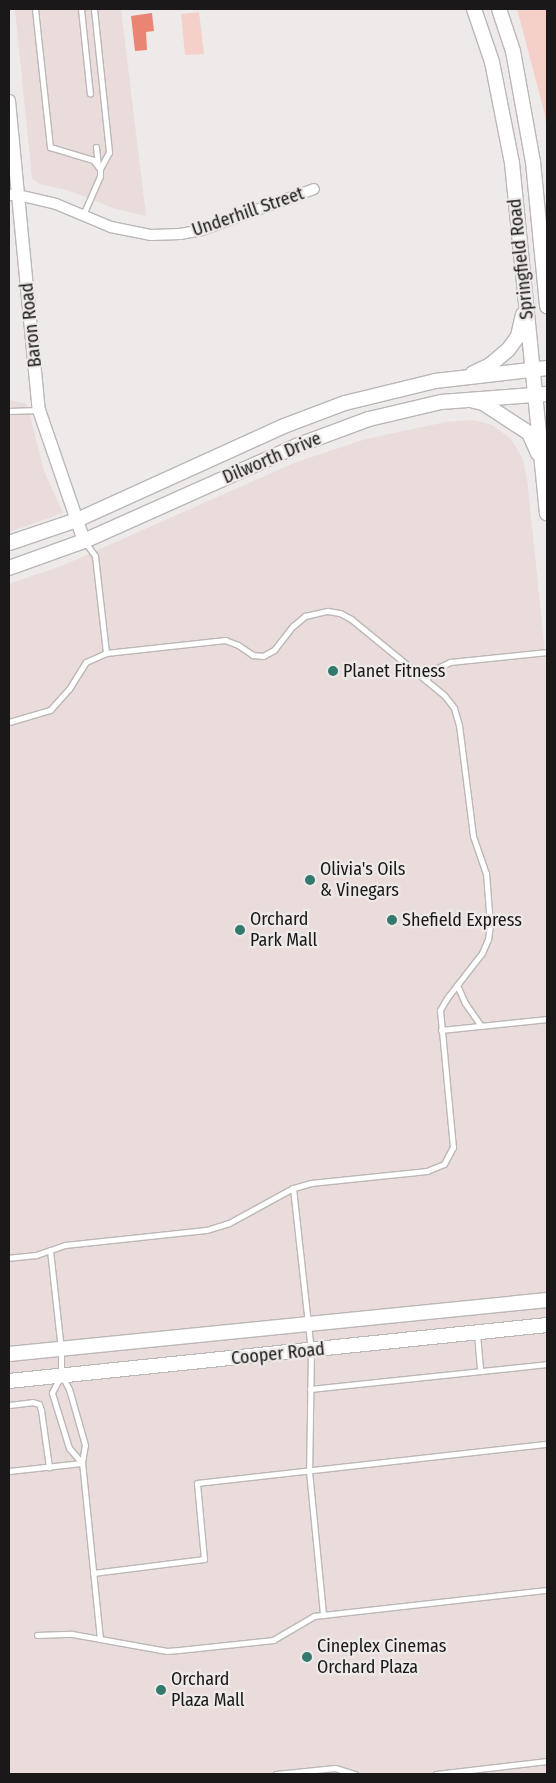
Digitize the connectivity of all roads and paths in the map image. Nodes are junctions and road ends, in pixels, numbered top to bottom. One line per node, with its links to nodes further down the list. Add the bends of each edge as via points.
1 (36, 9): 9 (lane, via 50,147 84,157)
2 (81, 9): 6 (lane)
3 (94, 9): 9 (lane, via 109,152)
4 (474, 9): 13 (main road, Springfield Road, via 492,62 512,163)
5 (499, 9): 14 (main road, Springfield Road, via 513,51 534,162)
6 (90, 94)
7 (9, 101): 11 (street, Baron Road)
8 (96, 147): 9 (lane)
9 (99, 167): 12 (lane, via 100,176)
10 (314, 189): 12 (street, Underhill Street, via 219,225 180,234 152,236 132,233)
11 (13, 195): 12 (street, Underhill Street, via 56,204); 21 (street, Baron Road)
12 (83, 215)
13 (526, 302): 16 (main road, Springfield Road); 17 (main road, via 518,336 508,350 490,365)
14 (547, 306)
15 (547, 368): 16 (main road, Dilworth Drive)
16 (532, 369): 17 (main road, Dilworth Drive); 18 (main road, Springfield Road)
17 (465, 377): 24 (main road, Dilworth Drive, via 336,406 284,426)
18 (541, 394): 19 (main road, Dilworth Drive); 22 (main road, Springfield Road)
19 (468, 400): 22 (main road, via 484,403 529,433); 25 (main road, Dilworth Drive, via 441,402 369,419 314,439)
20 (9, 410): 21 (lane)
21 (40, 410): 24 (street, Baron Road)
22 (542, 464): 23 (main road, Springfield Road)
23 (547, 513)
24 (77, 520): 25 (street, Baron Road); 26 (main road, Dilworth Drive)
25 (84, 541): 27 (main road, Dilworth Drive); 29 (lane, via 95,556)
26 (9, 544)
27 (9, 568)
28 (547, 652): 30 (lane, via 450,662 433,670)
29 (106, 653): 30 (lane, via 225,640 253,655 263,656 274,650 299,620 310,614 330,611 351,619); 31 (lane, via 86,662 69,689 50,710)
30 (426, 680): 32 (lane, via 451,702 457,716 474,836 486,873 490,918 488,938 479,958)
31 (9, 722)
32 (457, 985): 34 (lane, via 465,1003); 35 (lane, via 440,1010)
33 (547, 1019): 34 (lane)
34 (482, 1026): 35 (lane)
35 (441, 1030): 36 (lane, via 453,1147 444,1164 427,1171 311,1183)
36 (293, 1188): 37 (lane, via 218,1228 65,1245); 40 (lane)
37 (50, 1250): 38 (lane); 43 (lane)
38 (9, 1258)
39 (547, 1300): 40 (main road, Cooper Road)
40 (308, 1325): 43 (main road, Cooper Road); 44 (lane)
41 (547, 1325): 42 (main road, Cooper Road)
42 (477, 1333): 44 (main road, Cooper Road); 47 (lane)
43 (61, 1349): 45 (main road, Cooper Road); 48 (lane)
44 (311, 1350): 48 (main road, Cooper Road); 50 (lane)
45 (9, 1354)
46 (547, 1364): 47 (lane)
47 (480, 1371): 50 (lane)
48 (61, 1375): 49 (main road, Cooper Road); 53 (lane, via 69,1389 85,1445); 53 (lane, via 52,1392 69,1448)
49 (9, 1381)
50 (310, 1389): 56 (lane)
51 (9, 1405): 54 (lane, via 38,1404)
52 (547, 1444): 56 (lane)
53 (82, 1463): 54 (lane); 57 (lane)
54 (48, 1467): 55 (lane)
55 (9, 1471)
56 (309, 1471): 57 (lane, via 197,1483 204,1559); 59 (lane)
57 (93, 1573): 61 (lane)
58 (547, 1590): 59 (lane)
59 (323, 1615): 61 (lane, via 314,1616 273,1640 167,1652)
60 (37, 1635): 61 (lane, via 72,1634)
61 (100, 1638)
62 (547, 1761): 65 (lane)
63 (276, 1774): 64 (lane, via 335,1768)
64 (355, 1774)
65 (436, 1774)

